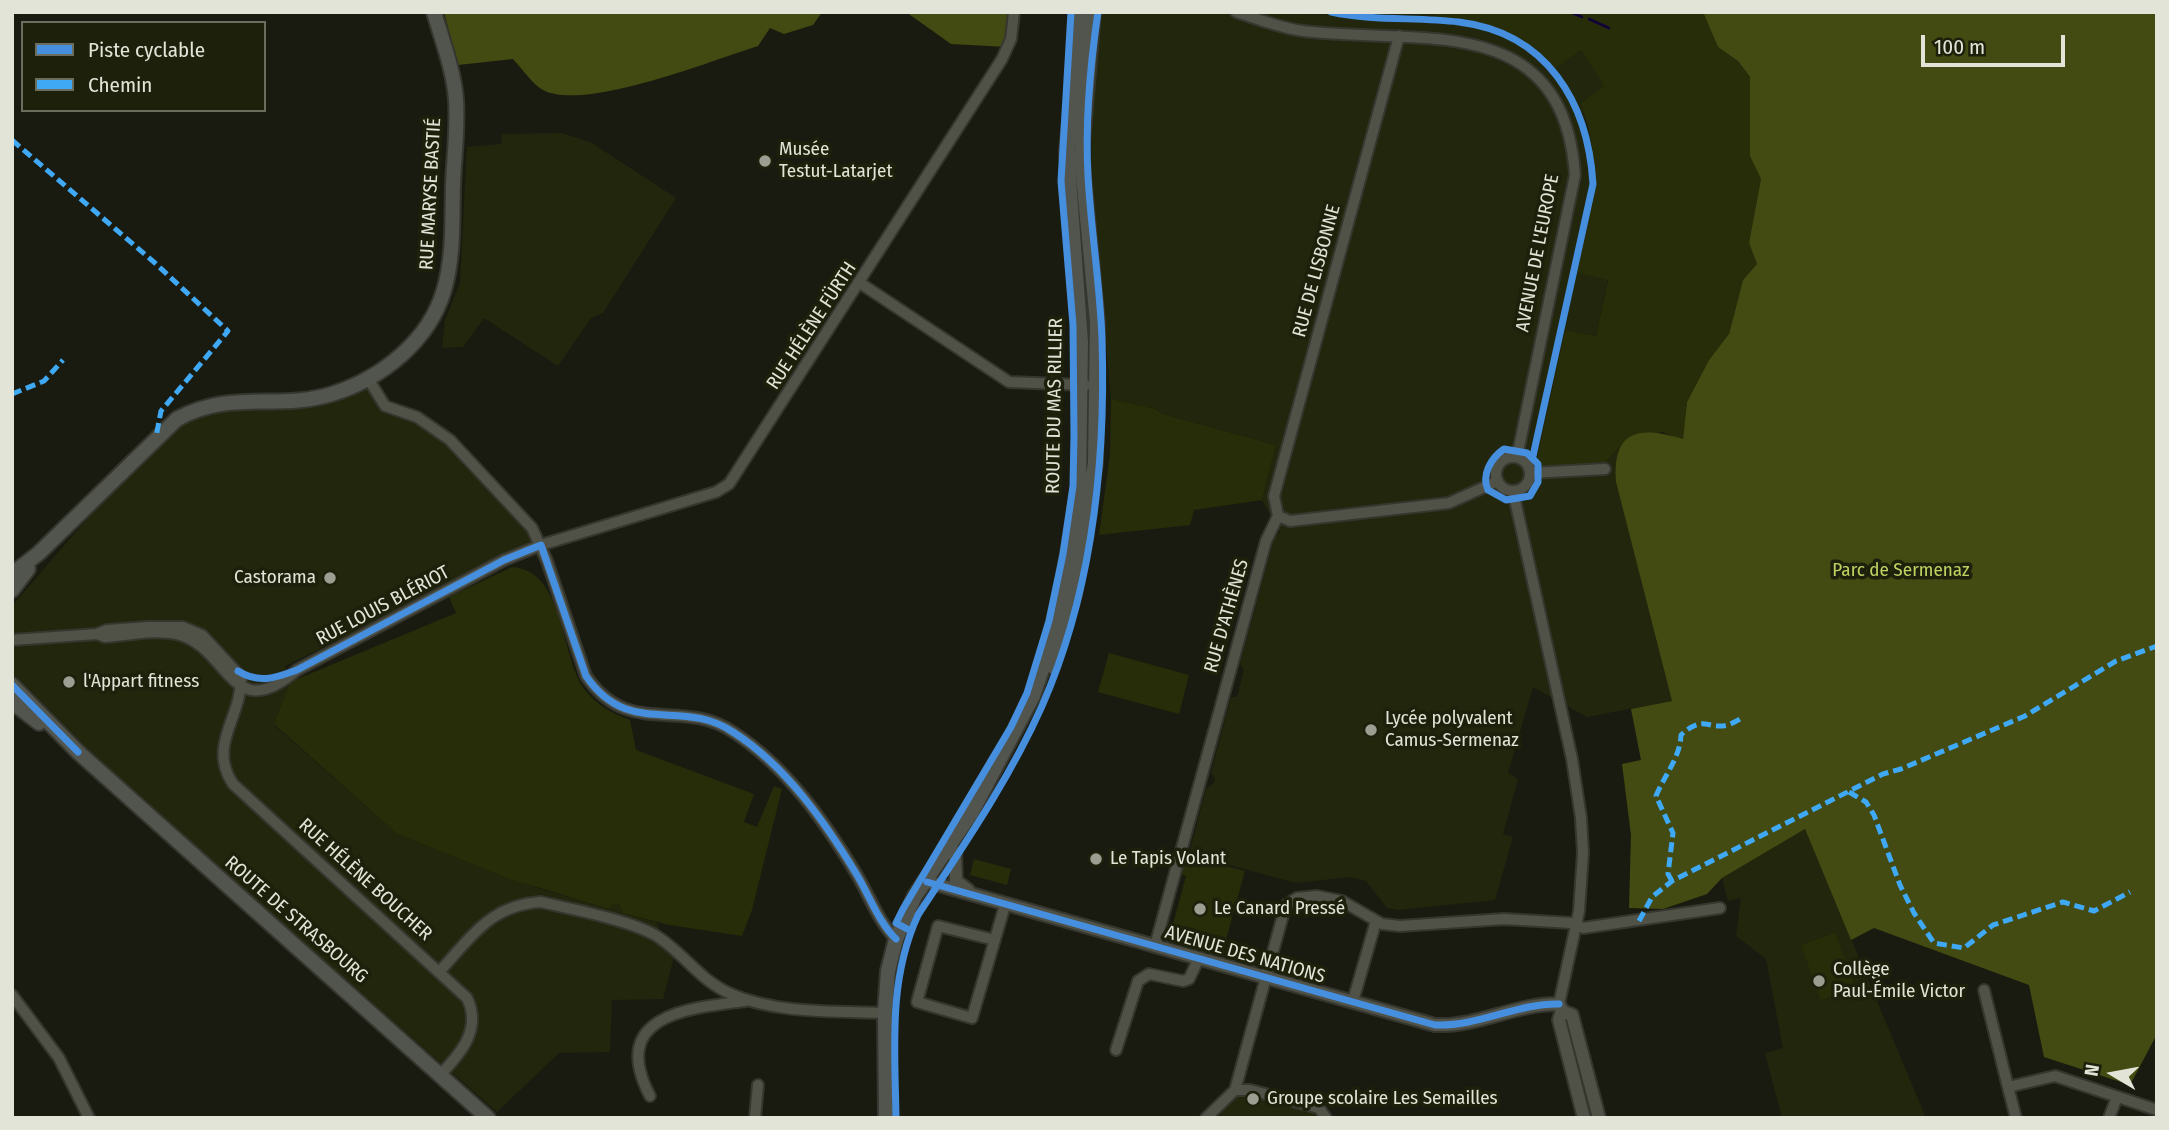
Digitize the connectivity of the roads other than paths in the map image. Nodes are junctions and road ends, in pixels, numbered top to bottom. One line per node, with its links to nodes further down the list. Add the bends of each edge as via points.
1 (434, 12): 10 (main road, RUE MARYSE BASTIÉ, via 456,99 452,246 444,292 427,325 400,358)
2 (1014, 12): 9 (street, RUE HÉLÈNE FÜRTH, via 1011,40 1002,59)
3 (1081, 12): 11 (main road, ROUTE DU MAS RILLIER, via 1067,152)
4 (1093, 12): 12 (main road, ROUTE DU MAS RILLIER, via 1081,155 1097,322)
5 (1232, 12): 7 (street, AVENUE DE L'EUROPE)
6 (1255, 12): 7 (street, AVENUE DE L'EUROPE)
7 (1282, 27): 8 (street, AVENUE DE L'EUROPE)
8 (1399, 36): 13 (street, AVENUE DE L'EUROPE, via 1457,39 1510,58 1552,96 1573,151 1571,204); 18 (street, RUE DE LISBONNE, via 1274,496)
9 (860, 283): 11 (street, via 1009,382); 19 (street, RUE HÉLÈNE FÜRTH, via 729,484 716,492)
10 (369, 380): 19 (street, via 385,406 417,417 450,440 516,509); 20 (main road, RUE MARYSE BASTIÉ, via 328,395 198,407 156,437)
11 (1080, 385): 12 (street); 32 (main road, ROUTE DU MAS RILLIER, via 1079,487 1046,658 1011,742)
12 (1097, 385): 31 (main road, ROUTE DU MAS RILLIER, via 1091,496 1065,631 1032,716)
13 (1517, 457): 15 (street); 16 (street, via 1500,463)
14 (1605, 469): 15 (street)
15 (1531, 473): 17 (street, via 1528,484)
16 (1498, 481): 17 (street); 18 (street, via 1448,503 1290,521)
17 (1513, 491): 37 (street, via 1578,797 1583,853)
18 (1278, 516): 40 (street, RUE D'ATHÈNES, via 1266,541)
19 (541, 545): 27 (street, RUE LOUIS BLÉRIOT, via 504,560); 38 (street, via 586,676 596,690 610,702 641,715 696,716 717,722 761,754 809,803)
20 (39, 553): 21 (main road, RUE MARYSE BASTIÉ); 22 (main road, RUE MARYSE BASTIÉ)
21 (12, 574)
22 (12, 590)
23 (12, 640): 24 (street, via 183,627 202,635)
24 (234, 675): 26 (street); 29 (street)
25 (12, 685): 30 (main road, ROUTE DE STRASBOURG)
26 (241, 688): 27 (street); 29 (street, RUE HÉLÈNE BOUCHER)
27 (259, 691): 29 (street, RUE LOUIS BLÉRIOT)
28 (12, 702): 30 (main road, ROUTE DE STRASBOURG)
29 (235, 711): 42 (street, RUE HÉLÈNE BOUCHER, via 221,757 233,784)
30 (78, 752): 51 (main road, ROUTE DE STRASBOURG)
31 (955, 852): 32 (main road, ROUTE DU MAS RILLIER); 33 (street, AVENUE DES NATIONS, via 956,881)
32 (929, 883): 33 (street, AVENUE DES NATIONS); 38 (main road, ROUTE DU MAS RILLIER)
33 (981, 897): 34 (street, AVENUE DES NATIONS)
34 (1005, 905): 39 (street); 40 (street, AVENUE DES NATIONS)
35 (1720, 908): 37 (street, via 1583,928)
36 (1376, 921): 37 (street, via 1400,926 1504,919); 43 (street, via 1342,901 1297,898 1287,904); 47 (street)
37 (1577, 925): 48 (street)
38 (899, 932): 49 (main road, ROUTE DU MAS RILLIER, via 888,971)
39 (995, 940): 39 (street, via 972,1018 918,1002 938,926)
40 (1155, 946): 41 (street, AVENUE DES NATIONS)
41 (1199, 958): 43 (street, AVENUE DES NATIONS); 50 (street, via 1189,979 1149,974 1138,981)
42 (440, 971): 46 (street, via 488,919 522,903 541,902 653,934 713,985); 51 (street, RUE HÉLÈNE BOUCHER, via 467,998 472,1021 462,1051)
43 (1265, 976): 47 (street, AVENUE DES NATIONS); 54 (street)
44 (1984, 990): 53 (street)
45 (12, 995): 58 (street, via 59,1058)
46 (748, 1001): 49 (street); 55 (street, via 677,1011 645,1036 636,1059)
47 (1353, 1001): 48 (street, AVENUE DES NATIONS, via 1418,1021 1454,1026 1541,1004)
48 (1561, 1007): 64 (street, via 1559,1020); 65 (street, via 1572,1015)
49 (885, 1013): 61 (main road, ROUTE DU MAS RILLIER)
50 (1116, 1050)
51 (441, 1074): 59 (main road, ROUTE DE STRASBOURG)
52 (758, 1085): 60 (street)
53 (2008, 1087): 56 (street, via 2055,1076); 66 (street)
54 (1235, 1090): 62 (street); 63 (street, via 1319,1108)
55 (650, 1096)
56 (2117, 1097): 57 (street); 67 (street)
57 (2157, 1110)
58 (89, 1118)
59 (488, 1118)
60 (755, 1118)
61 (886, 1118)
62 (1206, 1118)
63 (1326, 1118)
64 (1584, 1118)
65 (1600, 1118)
66 (2016, 1118)
67 (2109, 1118)

